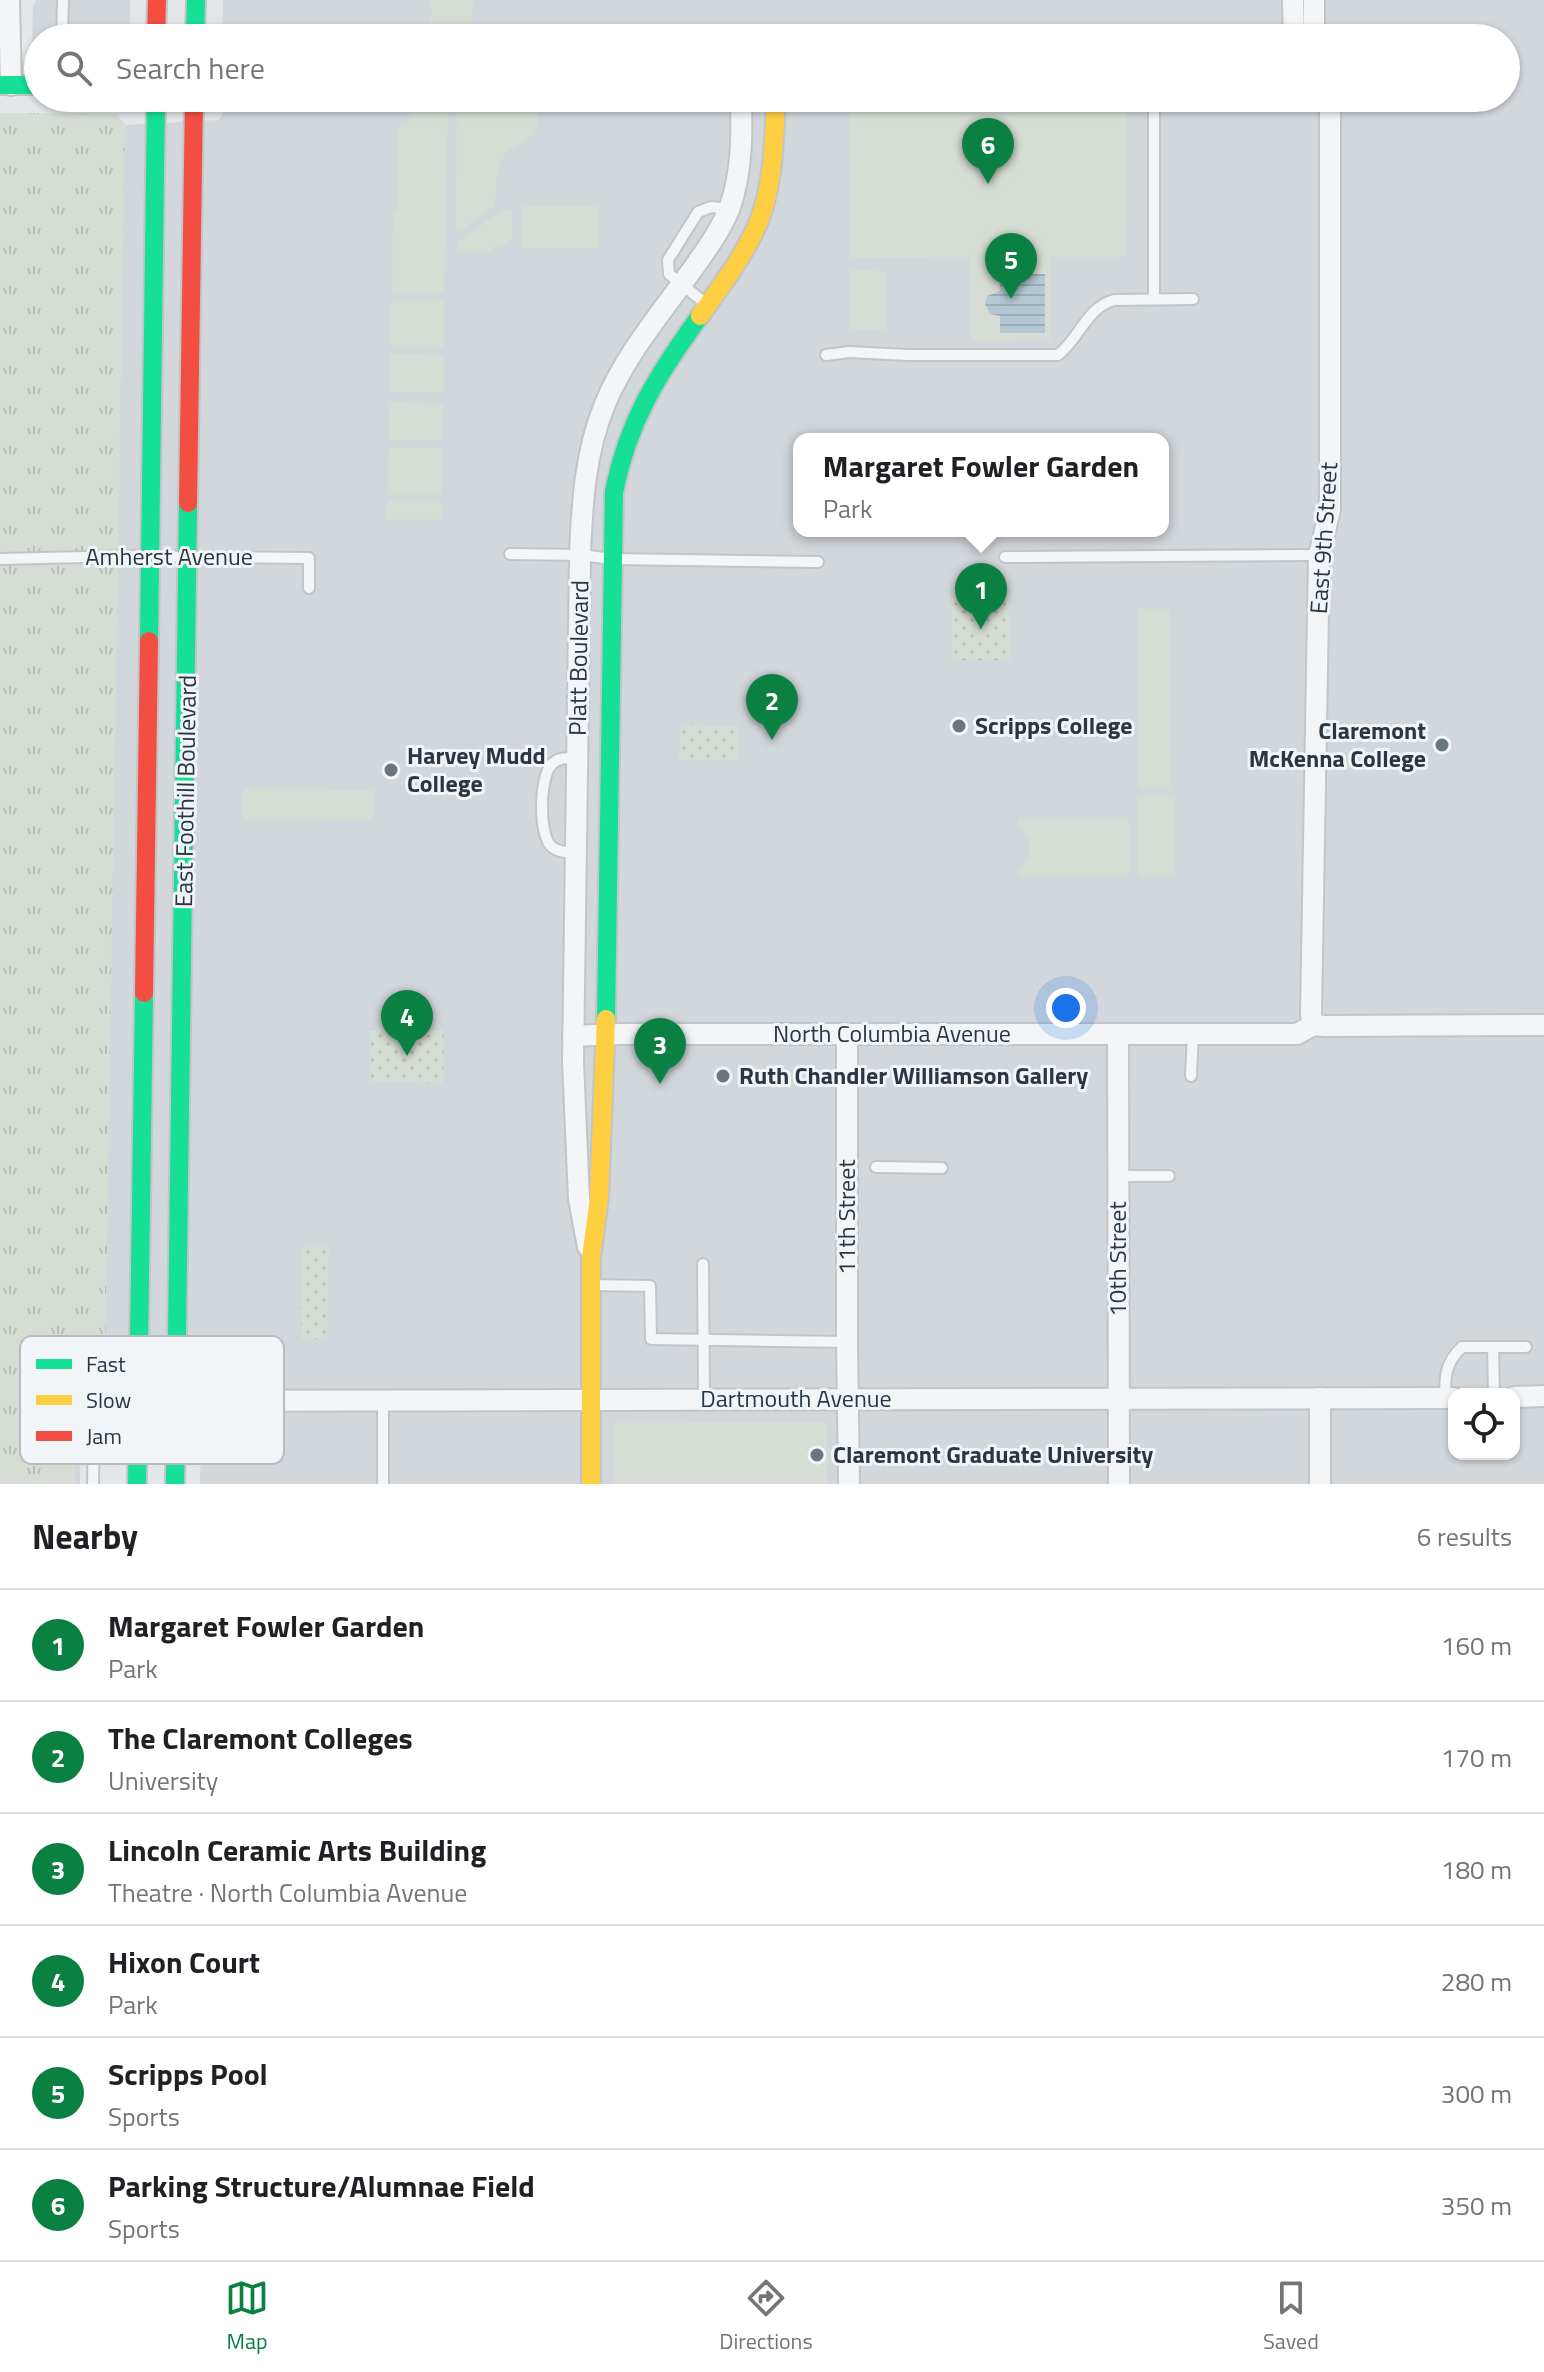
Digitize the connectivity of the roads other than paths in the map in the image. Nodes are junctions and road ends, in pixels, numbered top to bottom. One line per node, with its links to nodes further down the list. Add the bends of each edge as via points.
1 (9, 0): 12 (street)
2 (63, 0): 7 (lane)
3 (157, 0): 8 (main road)
4 (196, 0): 9 (main road)
5 (1293, 0): 10 (street)
6 (1314, 0): 11 (street)
7 (62, 24)
8 (156, 24)
9 (195, 24)
10 (1294, 24)
11 (1314, 24)
12 (6, 85)
13 (156, 112): 28 (main road, East Foothill Boulevard)
14 (194, 112): 29 (main road, East Foothill Boulevard)
15 (741, 112): 19 (street, Platt Boulevard, via 739,173)
16 (776, 112): 23 (main road, Platt Boulevard, via 769,189 761,215)
17 (1154, 112): 21 (lane)
18 (1330, 112): 27 (street, East 9th Street, via 1330,510)
19 (729, 209): 20 (street, Platt Boulevard); 20 (lane, via 704,209 690,224 667,267)
20 (682, 285): 23 (lane); 26 (street, Platt Boulevard, via 624,366 604,404 583,496)
21 (1154, 299): 22 (lane); 24 (lane, via 1102,304 1058,355)
22 (1193, 299)
23 (707, 305): 32 (main road, Platt Boulevard, via 652,384 627,438 614,492)
24 (826, 355)
25 (510, 554): 26 (lane)
26 (580, 555): 32 (lane); 35 (street, Platt Boulevard)
27 (1319, 555): 30 (lane); 39 (street, East 9th Street)
28 (150, 557): 29 (lane, Amherst Avenue); 31 (lane, Amherst Avenue); 54 (main road, East Foothill Boulevard)
29 (189, 557): 34 (lane, Amherst Avenue, via 309,558); 55 (main road, East Foothill Boulevard)
30 (1005, 557)
31 (0, 559)
32 (613, 559): 33 (lane); 35 (main road, Platt Boulevard)
33 (818, 562)
34 (309, 588)
35 (595, 710): 36 (street, Platt Boulevard); 38 (main road, Platt Boulevard)
36 (578, 758): 37 (street, Platt Boulevard); 37 (lane, via 550,765 544,776 543,807 543,834 550,846)
37 (577, 852): 38 (street, Platt Boulevard)
38 (592, 901): 43 (main road, Platt Boulevard); 45 (street, Platt Boulevard)
39 (1313, 1025): 40 (street, North Columbia Avenue); 42 (street, North Columbia Avenue, via 1297,1034)
40 (1544, 1025)
41 (847, 1034): 43 (street, North Columbia Avenue); 44 (street, North Columbia Avenue); 57 (street, 11th Street)
42 (1193, 1034): 44 (street, North Columbia Avenue); 46 (lane)
43 (606, 1035): 45 (street, North Columbia Avenue); 51 (main road, Platt Boulevard)
44 (1118, 1035): 49 (street, 10th Street)
45 (573, 1036): 51 (street, Platt Boulevard, via 579,1199)
46 (1191, 1076)
47 (876, 1167): 48 (lane)
48 (942, 1168)
49 (1117, 1176): 50 (lane); 68 (street, 10th Street)
50 (1169, 1176)
51 (591, 1258): 53 (main road, Platt Boulevard)
52 (703, 1264): 56 (lane)
53 (591, 1285): 56 (lane, via 650,1286 651,1339); 71 (main road, Platt Boulevard)
54 (140, 1336)
55 (176, 1336)
56 (703, 1341): 57 (lane); 66 (lane)
57 (847, 1342): 67 (street, 11th Street)
58 (1493, 1347): 59 (lane); 60 (lane); 61 (lane, via 1462,1347 1452,1357 1445,1376)
59 (1526, 1347)
60 (1494, 1388)
61 (1448, 1392)
62 (1544, 1396): 63 (street)
63 (1520, 1397)
64 (1320, 1398): 65 (street, Dartmouth Avenue); 68 (street, Dartmouth Avenue); 80 (street)
65 (1448, 1398)
66 (704, 1399): 67 (street, Dartmouth Avenue); 71 (street, Dartmouth Avenue)
67 (848, 1399): 68 (street, Dartmouth Avenue); 78 (street, 11th Street)
68 (1119, 1399): 79 (street, 10th Street)
69 (284, 1400): 70 (street, Dartmouth Avenue)
70 (383, 1400): 71 (street, Dartmouth Avenue); 76 (lane)
71 (590, 1400): 77 (main road, Platt Boulevard)
72 (93, 1464): 74 (lane)
73 (137, 1464): 75 (main road, East Foothill Boulevard)
74 (93, 1484)
75 (137, 1484)
76 (383, 1484)
77 (591, 1484)
78 (849, 1484)
79 (1119, 1484)
80 (1320, 1484)

